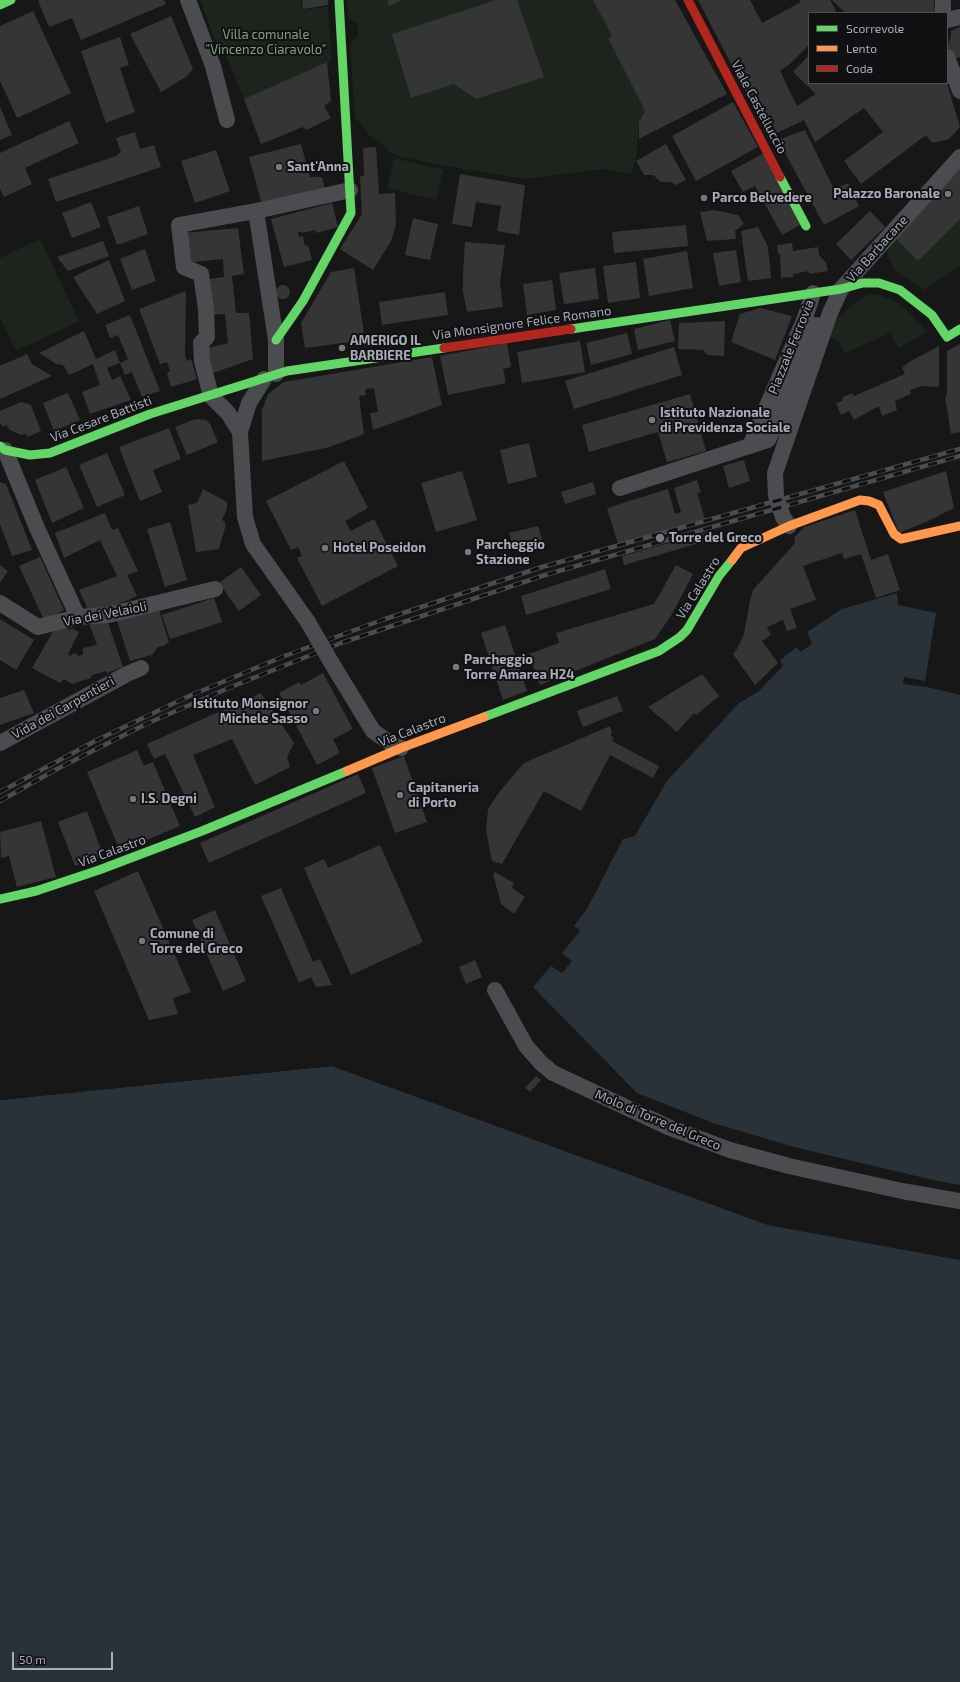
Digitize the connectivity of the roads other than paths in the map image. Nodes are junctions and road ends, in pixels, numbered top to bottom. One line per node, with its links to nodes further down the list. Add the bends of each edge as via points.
1 (11, 0): 6 (street)
2 (188, 0): 12 (street, via 213,66)
3 (339, 0): 14 (street)
4 (688, 0): 16 (street, Viale Castelluccio)
5 (943, 0): 7 (street)
6 (0, 5)
7 (943, 12)
8 (960, 16): 9 (street)
9 (948, 20)
10 (948, 60): 11 (street)
11 (960, 91)
12 (227, 120)
13 (960, 157): 17 (street, Via Barbacane)
14 (350, 190): 15 (street); 19 (street, via 351,213 303,301)
15 (256, 211): 19 (street); 21 (street, via 179,225 184,267 201,274 207,337 201,343 202,361)
16 (806, 226)
17 (827, 291): 18 (street, Via Monsignore Felice Romano, via 863,283 879,283 900,290 932,315 947,337); 20 (street, Via Monsignore Felice Romano); 24 (street, Piazzale Ferrovia, via 771,436 765,442); 25 (street, via 830,313 775,473 776,496)
18 (960, 329)
19 (276, 340): 20 (street)
20 (270, 377): 21 (street, Via Monsignore Felice Romano); 22 (street, via 249,403)
21 (211, 396): 22 (street, via 228,412); 23 (street, Via Cesare Battisti, via 150,414 50,453 30,455)
22 (240, 432): 31 (street, bridge, via 245,517 253,544 308,622)
23 (2, 450): 29 (street)
24 (620, 488)
25 (786, 521): 26 (street, Via Calastro, via 860,500 879,505 894,534 901,539); 33 (street, Via Calastro, via 741,548 719,576 687,630 659,651)
26 (960, 526)
27 (215, 589): 29 (street, Via dei Velaioli, via 108,615)
28 (0, 603): 29 (street, Via dei Velaioli, via 38,627)
29 (78, 617)
30 (134, 671): 32 (street, Vida dei Carpentieri)
31 (373, 731): 33 (street); 34 (street, via 370,749)
32 (0, 743)
33 (401, 748): 34 (street, Via Calastro)
34 (361, 764): 35 (street, Via Calastro, via 202,832 36,891)
35 (0, 899)
36 (495, 990): 37 (street, Molo di Torre del Greco, via 526,1046 553,1073 668,1127 730,1150 789,1166)
37 (960, 1201)

